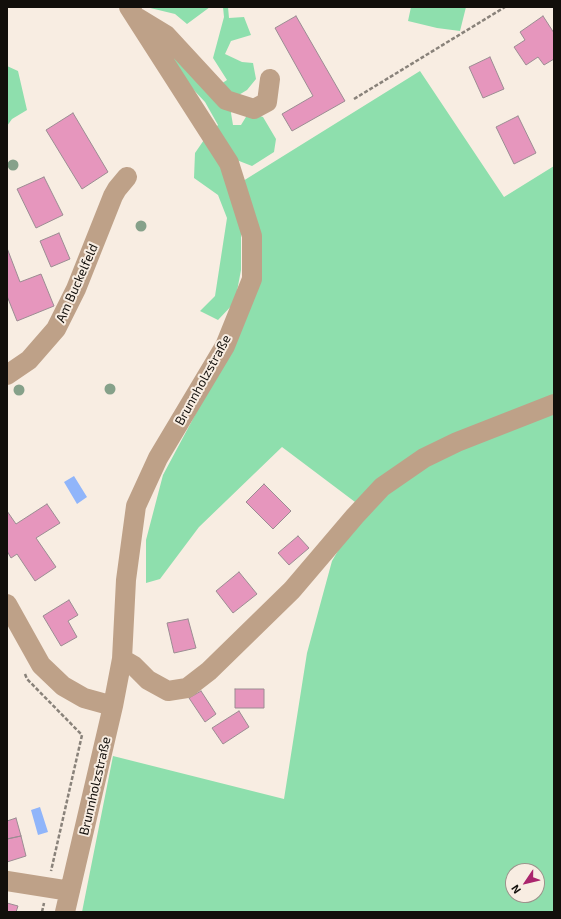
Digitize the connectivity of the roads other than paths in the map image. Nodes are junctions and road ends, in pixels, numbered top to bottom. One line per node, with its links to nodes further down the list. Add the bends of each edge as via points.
1 (131, 11): 2 (street, via 166,35 226,100 254,109 267,102); 7 (street, Brunnholzstraße, via 229,163 252,236 252,279 225,346 158,458 136,506 126,580)
2 (270, 79)
3 (127, 177): 4 (street, Am Buckelfeld, via 113,196 76,289 56,329 29,360)
4 (7, 375)
5 (554, 404): 7 (street, via 457,442 424,458 382,487 292,590 209,671 187,688 168,691 148,680 134,666)
6 (7, 604): 8 (street, via 41,665 63,686 84,698)
7 (122, 659): 8 (street, Brunnholzstraße)
8 (113, 706): 10 (street, Brunnholzstraße)
9 (7, 881): 10 (street)
10 (70, 891): 11 (street, Brunnholzstraße)
11 (65, 912)

